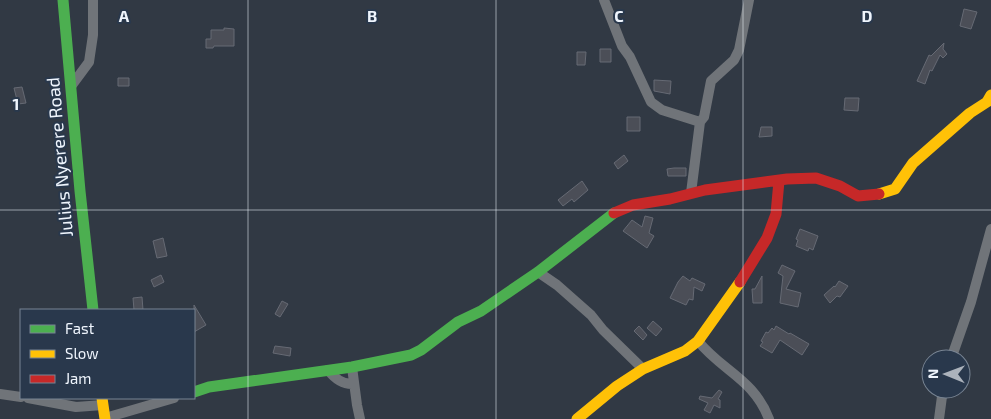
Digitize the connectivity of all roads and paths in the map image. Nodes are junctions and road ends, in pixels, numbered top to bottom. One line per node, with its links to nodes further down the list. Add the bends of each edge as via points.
1 (63, 0): 5 (main road, Julius Nyerere Road)
2 (93, 0): 5 (street, via 89,62)
3 (604, 0): 7 (street, via 622,46 651,102 662,110)
4 (749, 0): 7 (street, via 734,60 711,82 704,117)
5 (71, 86): 12 (main road, Julius Nyerere Road)
6 (991, 95): 8 (main road, via 987,102 913,163 895,189 858,196 816,178)
7 (700, 122): 9 (street)
8 (779, 180): 9 (main road); 13 (main road, via 776,214 767,238 741,281)
9 (691, 193): 11 (main road, via 633,205 612,214)
10 (991, 229): 14 (street, via 971,302)
11 (538, 272): 15 (main road, via 481,311 458,322 421,350); 16 (street, via 591,315)
12 (93, 309)
13 (698, 340): 16 (main road, via 685,351); 29 (street, via 755,393)
14 (954, 349)
15 (352, 367): 17 (main road); 18 (street)
16 (643, 369): 28 (main road)
17 (328, 370): 18 (street, via 338,380); 19 (main road)
18 (354, 384): 27 (street)
19 (195, 392)
20 (0, 394): 21 (street)
21 (20, 397)
22 (33, 399): 25 (street, via 76,407)
23 (171, 399): 26 (street)
24 (942, 399): 30 (street)
25 (102, 402): 26 (main road)
26 (105, 418)
27 (360, 419)
28 (577, 419)
29 (770, 419)
30 (939, 419)

